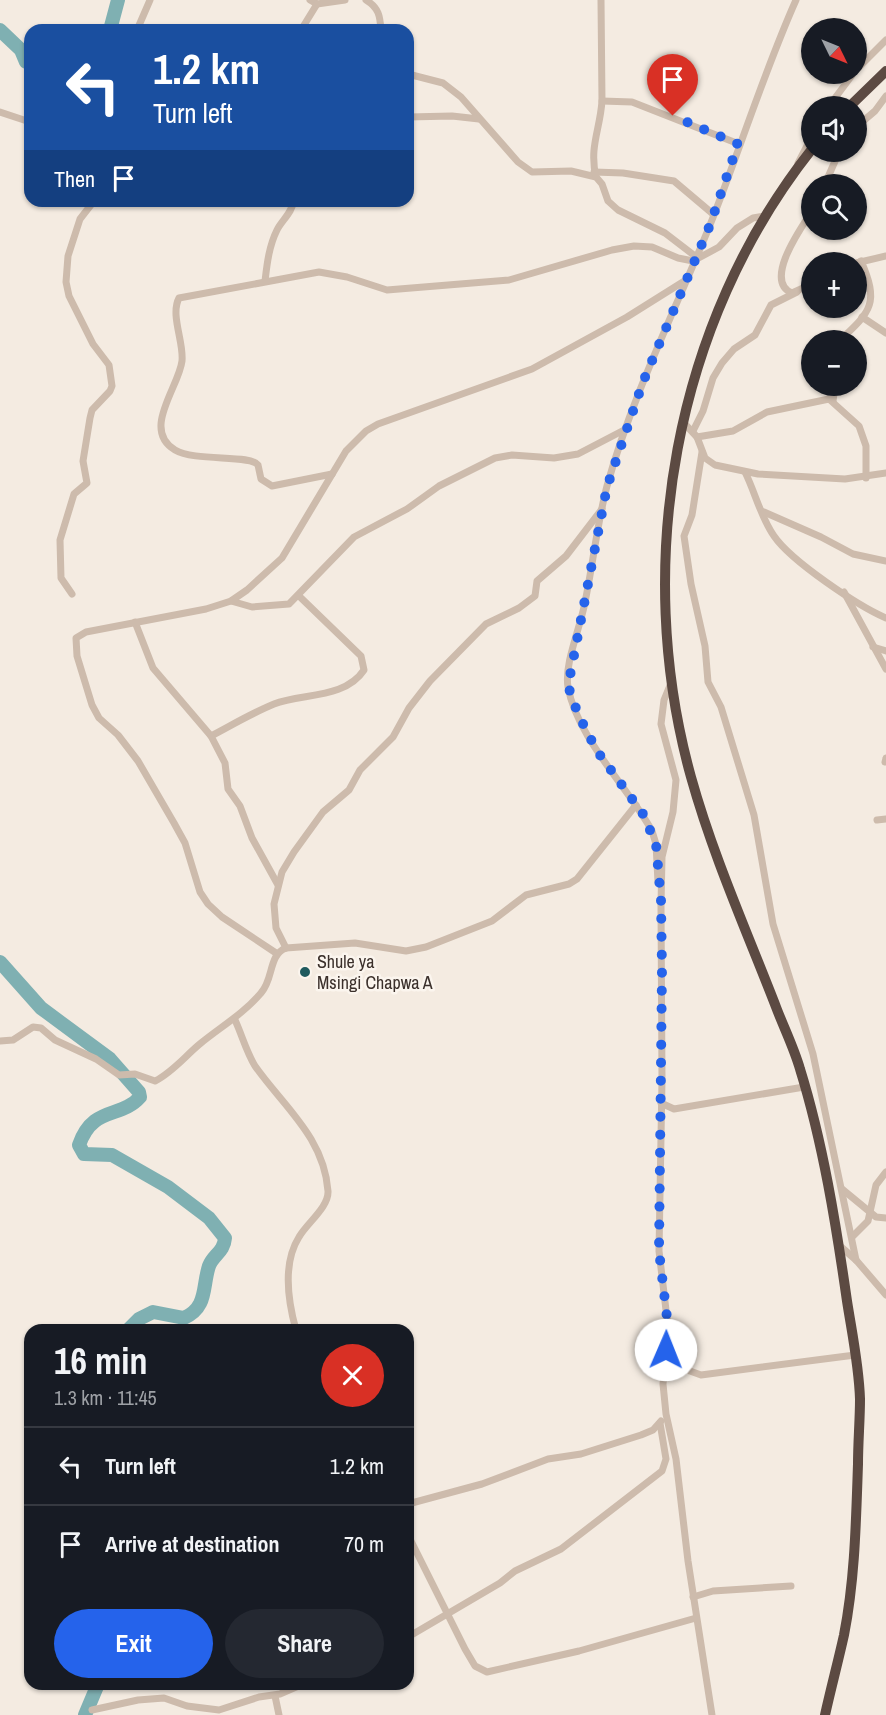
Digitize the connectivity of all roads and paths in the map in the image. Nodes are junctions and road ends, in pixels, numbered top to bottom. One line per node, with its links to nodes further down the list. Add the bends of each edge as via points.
1 (150, 0): 7 (street)
2 (345, 0): 6 (street)
3 (366, 0): 9 (street, via 376,6)
4 (601, 0): 16 (street)
5 (796, 0): 22 (street)
6 (313, 2): 8 (street)
7 (140, 24)
8 (304, 24)
9 (381, 24)
10 (886, 40): 11 (street)
11 (867, 59)
12 (886, 71): 14 (highway)
13 (414, 75): 20 (street, via 443,82)
14 (860, 96)
15 (886, 96): 19 (street)
16 (602, 101): 22 (street, via 632,102); 26 (street, via 592,147)
17 (0, 112): 21 (street)
18 (414, 117): 20 (street)
19 (867, 118)
20 (478, 119): 26 (street, via 532,172)
21 (24, 120)
22 (738, 144): 29 (street)
23 (801, 158): 25 (street)
24 (802, 162): 25 (highway)
25 (796, 169): 30 (highway)
26 (595, 175): 29 (street, via 623,173 674,181); 33 (street, via 608,201 618,210 665,233)
27 (89, 207): 59 (street, via 80,219 68,256 66,282 93,344 109,365 111,386 92,410 84,452 87,483 74,494 60,540 61,578)
28 (293, 207): 37 (street, via 277,230 267,257)
29 (713, 214): 33 (street)
30 (765, 216): 33 (street, via 753,218 719,247); 47 (highway, via 708,337)
31 (801, 229): 39 (street, via 780,277 788,291)
32 (886, 256): 34 (street)
33 (694, 259): 36 (street); 37 (street, via 634,246 509,280 409,290 387,290 319,272)
34 (867, 260)
35 (867, 278): 40 (street, via 873,290)
36 (686, 280): 48 (street); 53 (street, via 532,369 378,424 346,451)
37 (265, 281): 53 (street, via 179,298 176,311 184,347 181,370 166,403 161,430 165,442 189,455 256,461 261,479 272,486)
38 (801, 290): 39 (street)
39 (797, 292): 49 (street, via 771,305 755,335 722,363 713,378)
40 (867, 310)
41 (861, 318): 43 (street)
42 (864, 318): 44 (street)
43 (850, 330)
44 (886, 333)
45 (834, 396): 46 (street)
46 (833, 401): 49 (street, via 823,399 778,409 733,431); 54 (street, via 859,426 866,446)
47 (683, 422): 49 (street); 67 (highway, via 668,508 665,566 666,637)
48 (626, 429): 55 (street); 60 (street, via 578,454 555,458 512,455 481,464 354,537)
49 (695, 434): 50 (street)
50 (702, 452): 51 (street, via 710,464); 81 (street, via 692,515 684,536 708,682 721,706 754,815 773,924 813,1054)
51 (745, 472): 54 (street); 56 (street)
52 (886, 473): 54 (street)
53 (332, 474): 61 (street, via 282,558)
54 (866, 478)
55 (603, 508): 69 (street, via 568,686 597,751); 72 (street, via 566,556 537,581 535,596 486,624 420,692 393,737 360,770 349,790 323,812 294,852)
56 (764, 512): 57 (street, via 853,554); 58 (street, via 782,546)
57 (886, 561)
58 (843, 591): 62 (street); 64 (street)
59 (72, 594)
60 (299, 596): 61 (street, via 289,604 268,607); 68 (street, via 361,656 364,670 336,690 274,704)
61 (231, 601): 63 (street)
62 (886, 618)
63 (135, 622): 68 (street, via 153,668); 75 (street, via 86,632 76,638 77,656 92,705 138,761 185,843 200,892 208,904 233,926)
64 (873, 647): 65 (street); 66 (street)
65 (886, 651)
66 (886, 669)
67 (672, 681): 73 (street, via 664,700 661,724 676,780 662,856); 78 (highway, via 681,738 707,827)
68 (211, 736): 72 (street, via 225,763 228,789)
69 (636, 805): 73 (street, via 656,844); 74 (street, via 577,879 526,896 492,921 453,938 406,951 355,943)
70 (886, 819): 71 (street)
71 (877, 820)
72 (278, 885): 74 (street, via 274,904 276,928)
73 (661, 900): 79 (street)
74 (286, 948): 75 (street)
75 (276, 953): 76 (street, via 267,986)
76 (234, 1020): 77 (street, via 155,1081 135,1074 118,1075 41,1028 33,1027 13,1040); 88 (street, via 254,1064 307,1131 322,1164 328,1191 325,1202 297,1239 289,1264 288,1298)
77 (0, 1041)
78 (804, 1087): 79 (street, via 674,1109); 85 (highway)
79 (661, 1104): 89 (street, via 659,1251 668,1326)
80 (886, 1172): 82 (street, via 877,1181)
81 (842, 1189): 82 (street); 84 (street)
82 (870, 1211): 83 (street, via 876,1217); 84 (street, via 864,1226)
83 (886, 1218)
84 (852, 1237): 86 (street)
85 (840, 1246): 86 (street); 90 (highway)
86 (855, 1260): 87 (street)
87 (886, 1295)
88 (294, 1324)
89 (666, 1350): 90 (street, via 690,1371 701,1375); 91 (street)
90 (855, 1355): 107 (highway, via 860,1398 856,1531 844,1632)
91 (666, 1414): 92 (street); 96 (street, via 676,1459)
92 (660, 1423): 93 (street, via 641,1435 581,1454 548,1459 482,1484); 97 (street, via 666,1459 662,1471 561,1549 515,1571)
93 (414, 1501)
94 (414, 1547): 97 (street)
95 (791, 1586): 96 (street, via 713,1591)
96 (693, 1597): 98 (street)
97 (449, 1614): 98 (street, via 475,1666 487,1672); 99 (street)
98 (696, 1618): 106 (street)
99 (414, 1634)
100 (289, 1690): 101 (street)
101 (275, 1696): 102 (street); 105 (street)
102 (214, 1709): 103 (street, via 164,1698); 104 (street)
103 (92, 1710)
104 (222, 1715)
105 (279, 1715)
106 (712, 1715)
107 (825, 1715)

